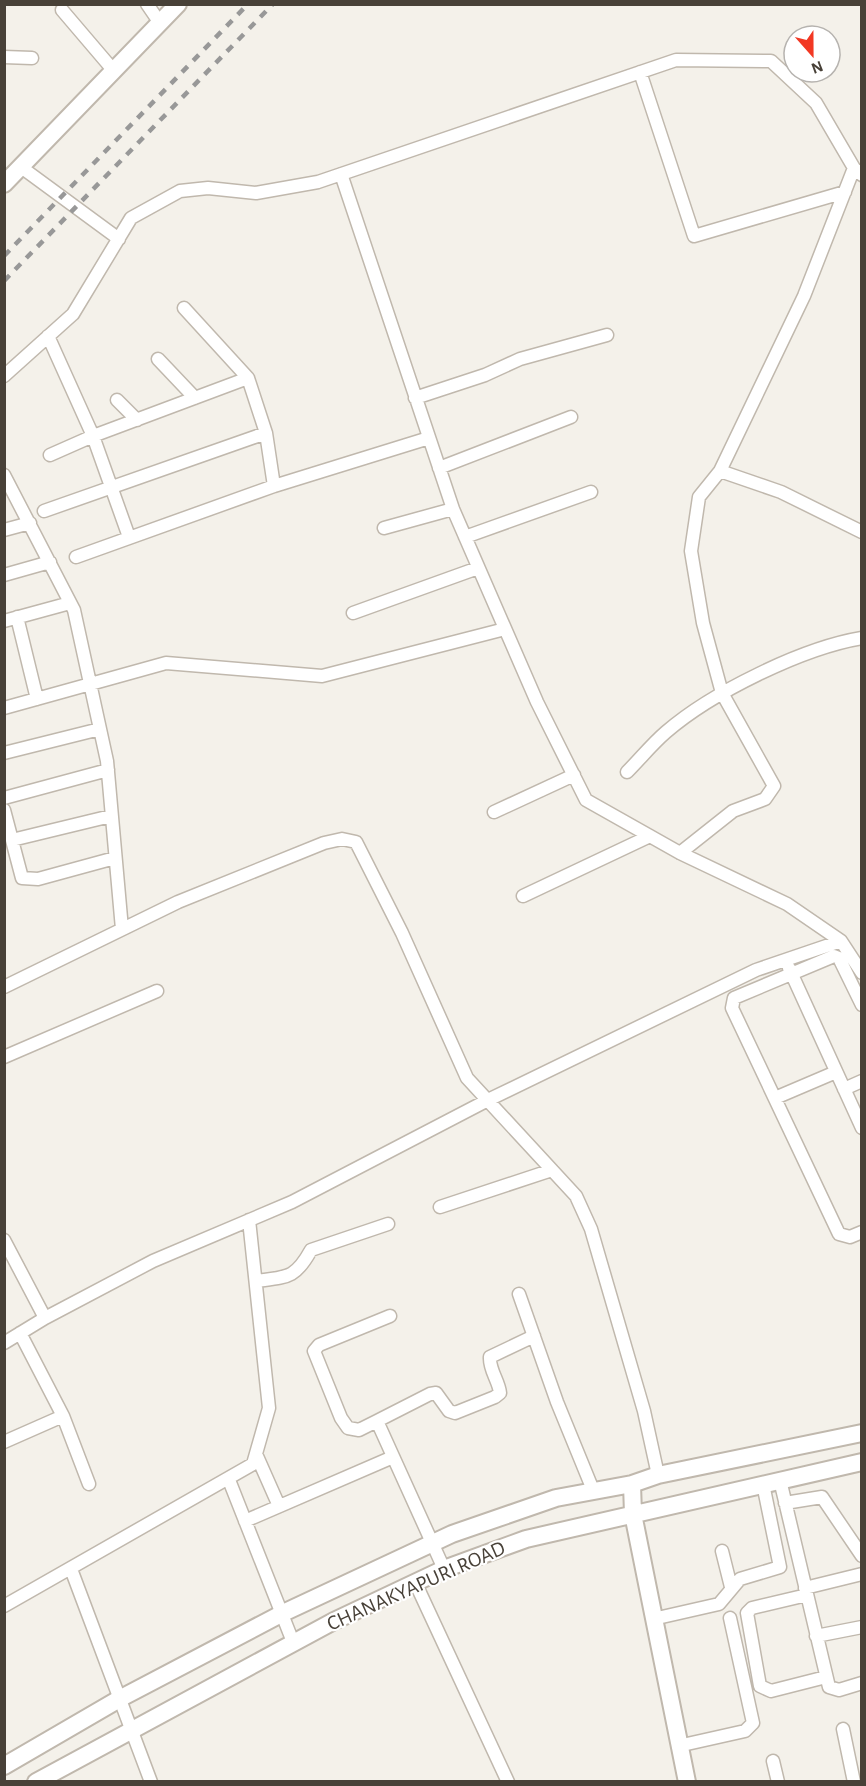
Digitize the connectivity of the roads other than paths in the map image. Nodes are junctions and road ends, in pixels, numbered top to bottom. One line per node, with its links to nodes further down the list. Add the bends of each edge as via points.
1 (147, 4): 4 (street)
2 (178, 4): 4 (street)
3 (62, 10): 7 (street)
4 (160, 23): 7 (street)
5 (4, 57): 6 (street)
6 (32, 58)
7 (114, 71): 9 (street)
8 (640, 72): 10 (street, via 676,60 771,61 816,103); 11 (street); 13 (street, via 694,236)
9 (21, 167): 12 (street); 14 (street)
10 (858, 172): 13 (street)
11 (341, 174): 14 (street, via 256,193 208,188 180,191 131,218); 22 (street)
12 (4, 184)
13 (845, 192): 31 (street, via 804,296)
14 (118, 239): 17 (street, via 73,314)
15 (184, 308): 20 (street)
16 (608, 334): 22 (street, via 520,359)
17 (48, 336): 19 (street); 27 (street)
18 (158, 359): 21 (street)
19 (4, 376)
20 (248, 378): 21 (street); 26 (street)
21 (195, 398): 25 (street)
22 (415, 398): 28 (street)
23 (117, 400): 25 (street)
24 (572, 417): 30 (street)
25 (137, 420): 27 (street)
26 (266, 433): 33 (street); 34 (street)
27 (93, 436): 29 (street); 34 (street)
28 (429, 438): 30 (street); 33 (street)
29 (50, 455)
30 (439, 468): 36 (street)
31 (720, 471): 41 (street, via 781,492); 54 (street, via 699,497 691,551)
32 (4, 475): 38 (street)
33 (274, 486): 42 (street)
34 (110, 487): 37 (street); 42 (street)
35 (591, 492): 43 (street)
36 (453, 509): 39 (street); 43 (street)
37 (44, 511)
38 (30, 523): 40 (street); 45 (street)
39 (384, 528)
40 (4, 530)
41 (861, 532)
42 (129, 537): 44 (street)
43 (465, 537): 46 (street)
44 (76, 557)
45 (50, 562): 47 (street); 48 (street)
46 (478, 568): 49 (street); 51 (street)
47 (4, 575)
48 (70, 603): 50 (street); 53 (street)
49 (353, 613)
50 (11, 619): 55 (street)
51 (505, 629): 53 (street, via 322,676 166,663); 61 (street)
52 (861, 638): 54 (street, via 802,657)
53 (90, 684): 55 (street); 57 (street)
54 (722, 693): 60 (street, via 665,732); 68 (street, via 774,786 765,799 733,811)
55 (37, 699): 56 (street)
56 (4, 708)
57 (100, 729): 58 (street); 59 (street)
58 (4, 753)
59 (108, 770): 62 (street); 65 (street)
60 (627, 772)
61 (574, 776): 64 (street); 66 (street, via 586,800)
62 (4, 798)
63 (4, 810): 67 (street)
64 (494, 812)
65 (111, 816): 67 (street); 69 (street)
66 (650, 836): 68 (street); 70 (street)
67 (12, 840): 69 (street, via 22,878 28,880)
68 (680, 854): 72 (street, via 787,904)
69 (115, 858): 71 (street)
70 (523, 896)
71 (122, 929): 76 (street); 84 (street, via 324,843 342,839 356,842 467,1078)
72 (841, 941): 73 (street); 75 (street)
73 (785, 960): 74 (street); 84 (street, via 756,970)
74 (791, 973): 78 (street, via 834,956); 80 (street); 83 (street, via 734,998 732,1003)
75 (861, 973)
76 (4, 987)
77 (157, 991): 79 (street)
78 (861, 1005)
79 (4, 1057)
80 (836, 1072): 82 (street); 83 (street)
81 (861, 1081): 82 (street)
82 (844, 1089): 85 (street)
83 (775, 1098): 90 (street, via 839,1234 850,1238)
84 (488, 1100): 86 (street); 88 (street, via 292,1202)
85 (861, 1128)
86 (552, 1170): 87 (street); 106 (street, via 576,1196 591,1228 644,1410)
87 (440, 1207)
88 (249, 1220): 92 (street); 95 (street, via 153,1261)
89 (388, 1224): 92 (street, via 311,1250 290,1277)
90 (861, 1232)
91 (4, 1240): 95 (street)
92 (256, 1281): 103 (street, via 269,1408)
93 (519, 1294): 97 (street)
94 (390, 1316): 100 (street, via 314,1351 348,1428 359,1430)
95 (45, 1318): 96 (street)
96 (20, 1333): 98 (street); 99 (street)
97 (534, 1336): 100 (street, via 490,1357 500,1394 495,1397 455,1413 436,1393 430,1394); 111 (street)
98 (4, 1342)
99 (63, 1416): 102 (street); 109 (street)
100 (377, 1421): 104 (street)
101 (861, 1433): 106 (street)
102 (4, 1442)
103 (256, 1454): 107 (street, via 253,1464); 113 (street)
104 (393, 1456): 113 (street); 116 (street)
105 (861, 1462): 108 (street, CHANAKYAPURI ROAD)
106 (658, 1475): 110 (street)
107 (229, 1480): 115 (street); 119 (street)
108 (771, 1482): 112 (street); 114 (street, CHANAKYAPURI ROAD); 123 (street, via 780,1567 740,1579)
109 (89, 1484)
110 (632, 1484): 111 (street); 114 (street)
111 (593, 1491): 116 (street, via 556,1498)
112 (785, 1503): 118 (street, via 822,1497); 124 (street)
113 (279, 1506): 115 (street)
114 (633, 1514): 120 (street, CHANAKYAPURI ROAD, via 526,1539); 128 (street)
115 (245, 1521): 126 (street)
116 (432, 1543): 120 (street); 126 (street)
117 (722, 1551): 123 (street)
118 (861, 1556)
119 (71, 1569): 125 (street); 134 (street)
120 (444, 1569): 122 (street, CHANAKYAPURI ROAD)
121 (861, 1574): 124 (street)
122 (415, 1582): 131 (street, CHANAKYAPURI ROAD); 142 (street)
123 (731, 1587): 128 (street, via 719,1604)
124 (806, 1591): 130 (street); 132 (street, via 747,1613 760,1686 771,1691)
125 (4, 1606)
126 (283, 1613): 131 (street); 134 (street)
127 (730, 1618): 137 (street, via 753,1723 745,1731)
128 (653, 1619): 137 (street)
129 (861, 1627): 130 (street)
130 (816, 1636): 132 (street)
131 (293, 1642): 136 (street, CHANAKYAPURI ROAD)
132 (826, 1677): 133 (street, via 833,1690)
133 (861, 1683)
134 (121, 1698): 136 (street); 139 (street)
135 (843, 1729): 145 (street)
136 (130, 1731): 140 (street, CHANAKYAPURI ROAD); 141 (street)
137 (678, 1746): 143 (street)
138 (773, 1761): 144 (street)
139 (4, 1766)
140 (36, 1782)
141 (151, 1782)
142 (508, 1782)
143 (687, 1782)
144 (778, 1782)
145 (854, 1782)

